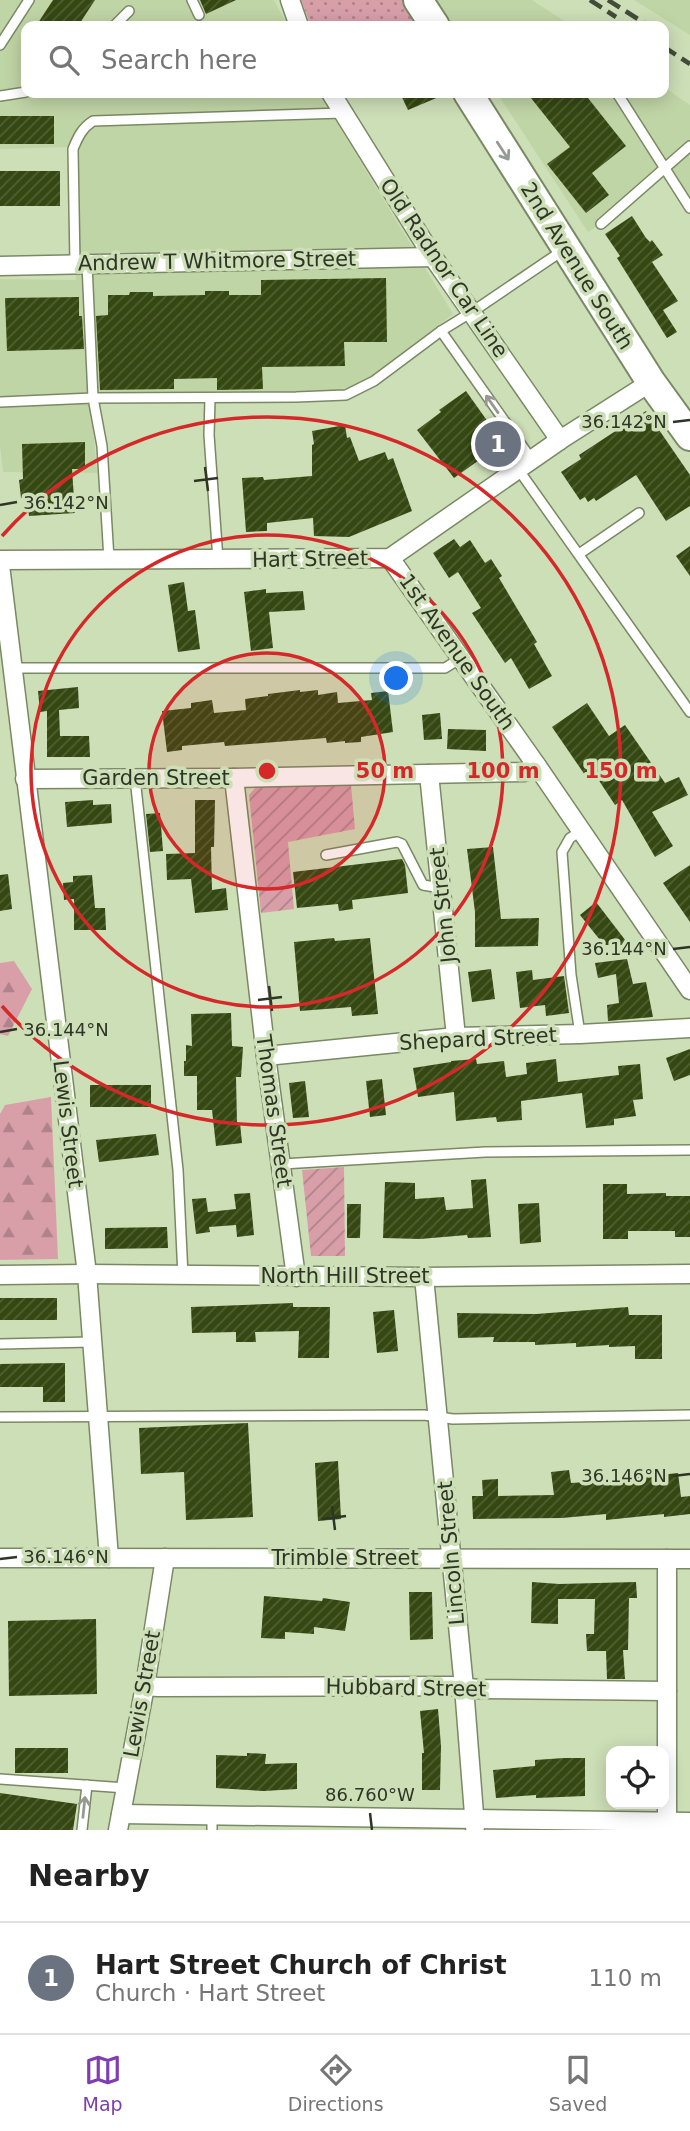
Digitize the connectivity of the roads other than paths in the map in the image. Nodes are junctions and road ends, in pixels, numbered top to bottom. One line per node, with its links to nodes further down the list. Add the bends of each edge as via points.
1 (29, 0): 10 (lane)
2 (192, 0): 6 (lane)
3 (290, 0): 8 (street)
4 (418, 0): 9 (main road)
5 (129, 11): 7 (lane)
6 (199, 15)
7 (119, 21)
8 (297, 21)
9 (432, 21)
10 (0, 45)
11 (21, 93): 12 (lane)
12 (0, 96)
13 (334, 98): 16 (street, Old Radnor Car Line)
14 (471, 98): 21 (main road, 2nd Avenue South, one-way to 21)
15 (620, 98): 18 (lane)
16 (343, 113): 22 (street, Old Radnor Car Line); 23 (lane, via 93,121 73,149)
17 (690, 146): 18 (lane)
18 (665, 168): 19 (lane); 20 (lane)
19 (690, 208)
20 (601, 224)
21 (566, 248): 25 (lane); 27 (main road, 2nd Avenue South)
22 (433, 257): 23 (street, Andrew T Whitmore Street); 25 (street, Old Radnor Car Line)
23 (81, 264): 24 (street, Andrew T Whitmore Street); 28 (lane)
24 (0, 266)
25 (472, 312): 26 (lane); 32 (street, Old Radnor Car Line)
26 (441, 331): 29 (lane, via 374,381 346,395); 33 (lane, one-way to 26)
27 (650, 382): 31 (main road, 2nd Avenue South); 32 (street, Hart Street)
28 (93, 398): 29 (lane); 30 (lane); 37 (lane, via 102,446)
29 (210, 398): 38 (lane)
30 (0, 402)
31 (690, 436)
32 (560, 440): 33 (street, Hart Street)
33 (525, 465): 35 (lane); 36 (street, Hart Street)
34 (639, 513): 35 (lane)
35 (579, 554): 42 (lane)
36 (390, 558): 38 (street, Hart Street); 40 (street, 1st Avenue South)
37 (109, 559): 38 (street, Hart Street); 39 (street, Hart Street)
38 (218, 560)
39 (0, 563): 41 (street, Lewis Street)
40 (461, 658): 41 (lane, via 445,668); 43 (street, 1st Avenue South)
41 (14, 668): 47 (street, Lewis Street)
42 (690, 712)
43 (537, 766): 44 (street, Garden Street, via 524,772); 48 (street, 1st Avenue South)
44 (429, 774): 46 (street, Garden Street); 50 (street, John Street)
45 (135, 778): 46 (street, Garden Street); 47 (street, Garden Street); 61 (lane, via 178,1170)
46 (234, 778): 55 (street, Thomas Street)
47 (25, 779): 59 (street, Lewis Street)
48 (581, 831): 51 (street, 1st Avenue South); 53 (lane, via 562,852)
49 (326, 855): 50 (lane, via 397,842 423,885)
50 (441, 888): 54 (street, John Street)
51 (690, 990)
52 (690, 1028): 53 (street, Shepard Street)
53 (580, 1034): 54 (street, Shepard Street)
54 (456, 1037): 55 (street, Shepard Street)
55 (266, 1056): 57 (street, Thomas Street)
56 (690, 1150): 57 (lane, via 485,1152)
57 (282, 1164): 62 (street, Thomas Street)
58 (690, 1273): 63 (street, North Hill Street)
59 (87, 1274): 60 (street, North Hill Street); 61 (street, North Hill Street); 64 (street, Lewis Street)
60 (0, 1275)
61 (183, 1276): 62 (street, North Hill Street)
62 (296, 1276): 63 (street, North Hill Street)
63 (424, 1277): 69 (street, Lincoln Street)
64 (92, 1342): 65 (lane); 68 (street, Lewis Street)
65 (0, 1343)
66 (690, 1415): 69 (lane)
67 (0, 1417): 68 (lane)
68 (98, 1417): 69 (lane); 71 (street, Lewis Street)
69 (439, 1417): 73 (street, Lincoln Street)
70 (0, 1558): 71 (street, Trimble Street)
71 (109, 1558): 72 (street, Trimble Street)
72 (164, 1558): 73 (street, Trimble Street); 76 (street, Lewis Street)
73 (451, 1558): 74 (street, Trimble Street); 77 (street, Lincoln Street)
74 (667, 1559): 75 (street, Trimble Street); 78 (street)
75 (690, 1559)
76 (145, 1686): 77 (street, Hubbard Street); 81 (street, Lewis Street)
77 (464, 1687): 78 (street, Hubbard Street); 85 (street, Lincoln Street)
78 (667, 1691): 86 (street)
79 (0, 1779): 80 (lane)
80 (87, 1785): 81 (lane); 87 (lane, one-way to 80)
81 (126, 1788): 82 (street, Lewis Street)
82 (120, 1822): 84 (street)
83 (690, 1822): 86 (street)
84 (212, 1823): 85 (street)
85 (475, 1824): 86 (street)
86 (667, 1826)
87 (82, 1830)

